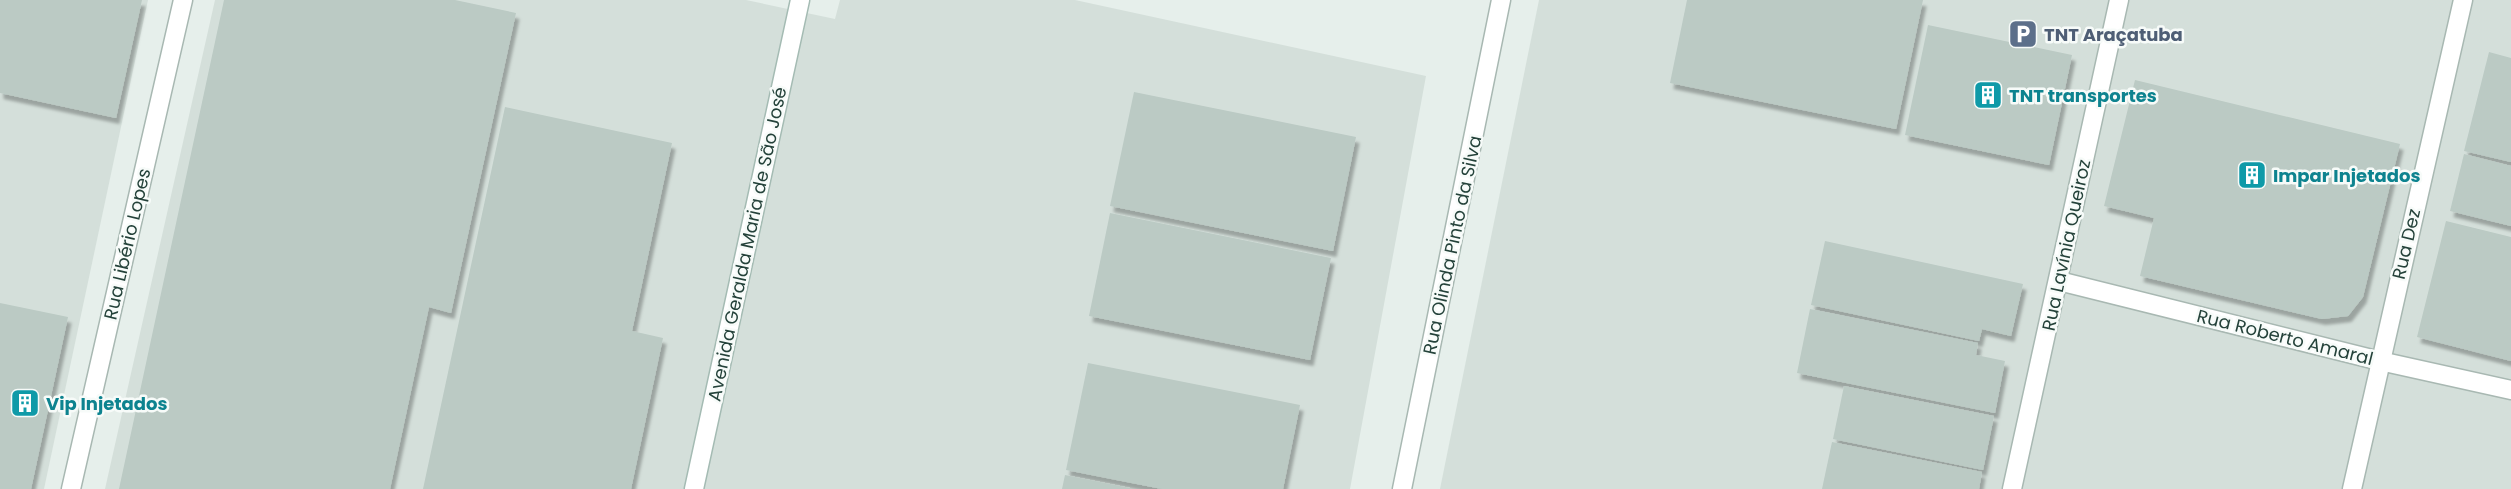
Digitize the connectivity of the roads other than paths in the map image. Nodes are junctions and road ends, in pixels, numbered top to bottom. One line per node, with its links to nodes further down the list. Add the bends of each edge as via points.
1 (183, 0): 9 (street, Rua Libério Lopes)
2 (800, 0): 10 (street, Avenida Geralda Maria de São José)
3 (1501, 0): 11 (street, Rua Olinda Pinto da Silva)
4 (2119, 0): 6 (street, Rua Lavínia Queiroz)
5 (2463, 0): 7 (street, Rua Dez)
6 (2059, 281): 7 (street, Rua Roberto Amaral); 12 (street, Rua Lavínia Queiroz)
7 (2379, 360): 8 (street, Rua Roberto Amaral); 13 (street, Rua Dez)
8 (2511, 390)
9 (71, 489)
10 (694, 489)
11 (1402, 489)
12 (2012, 489)
13 (2352, 489)

